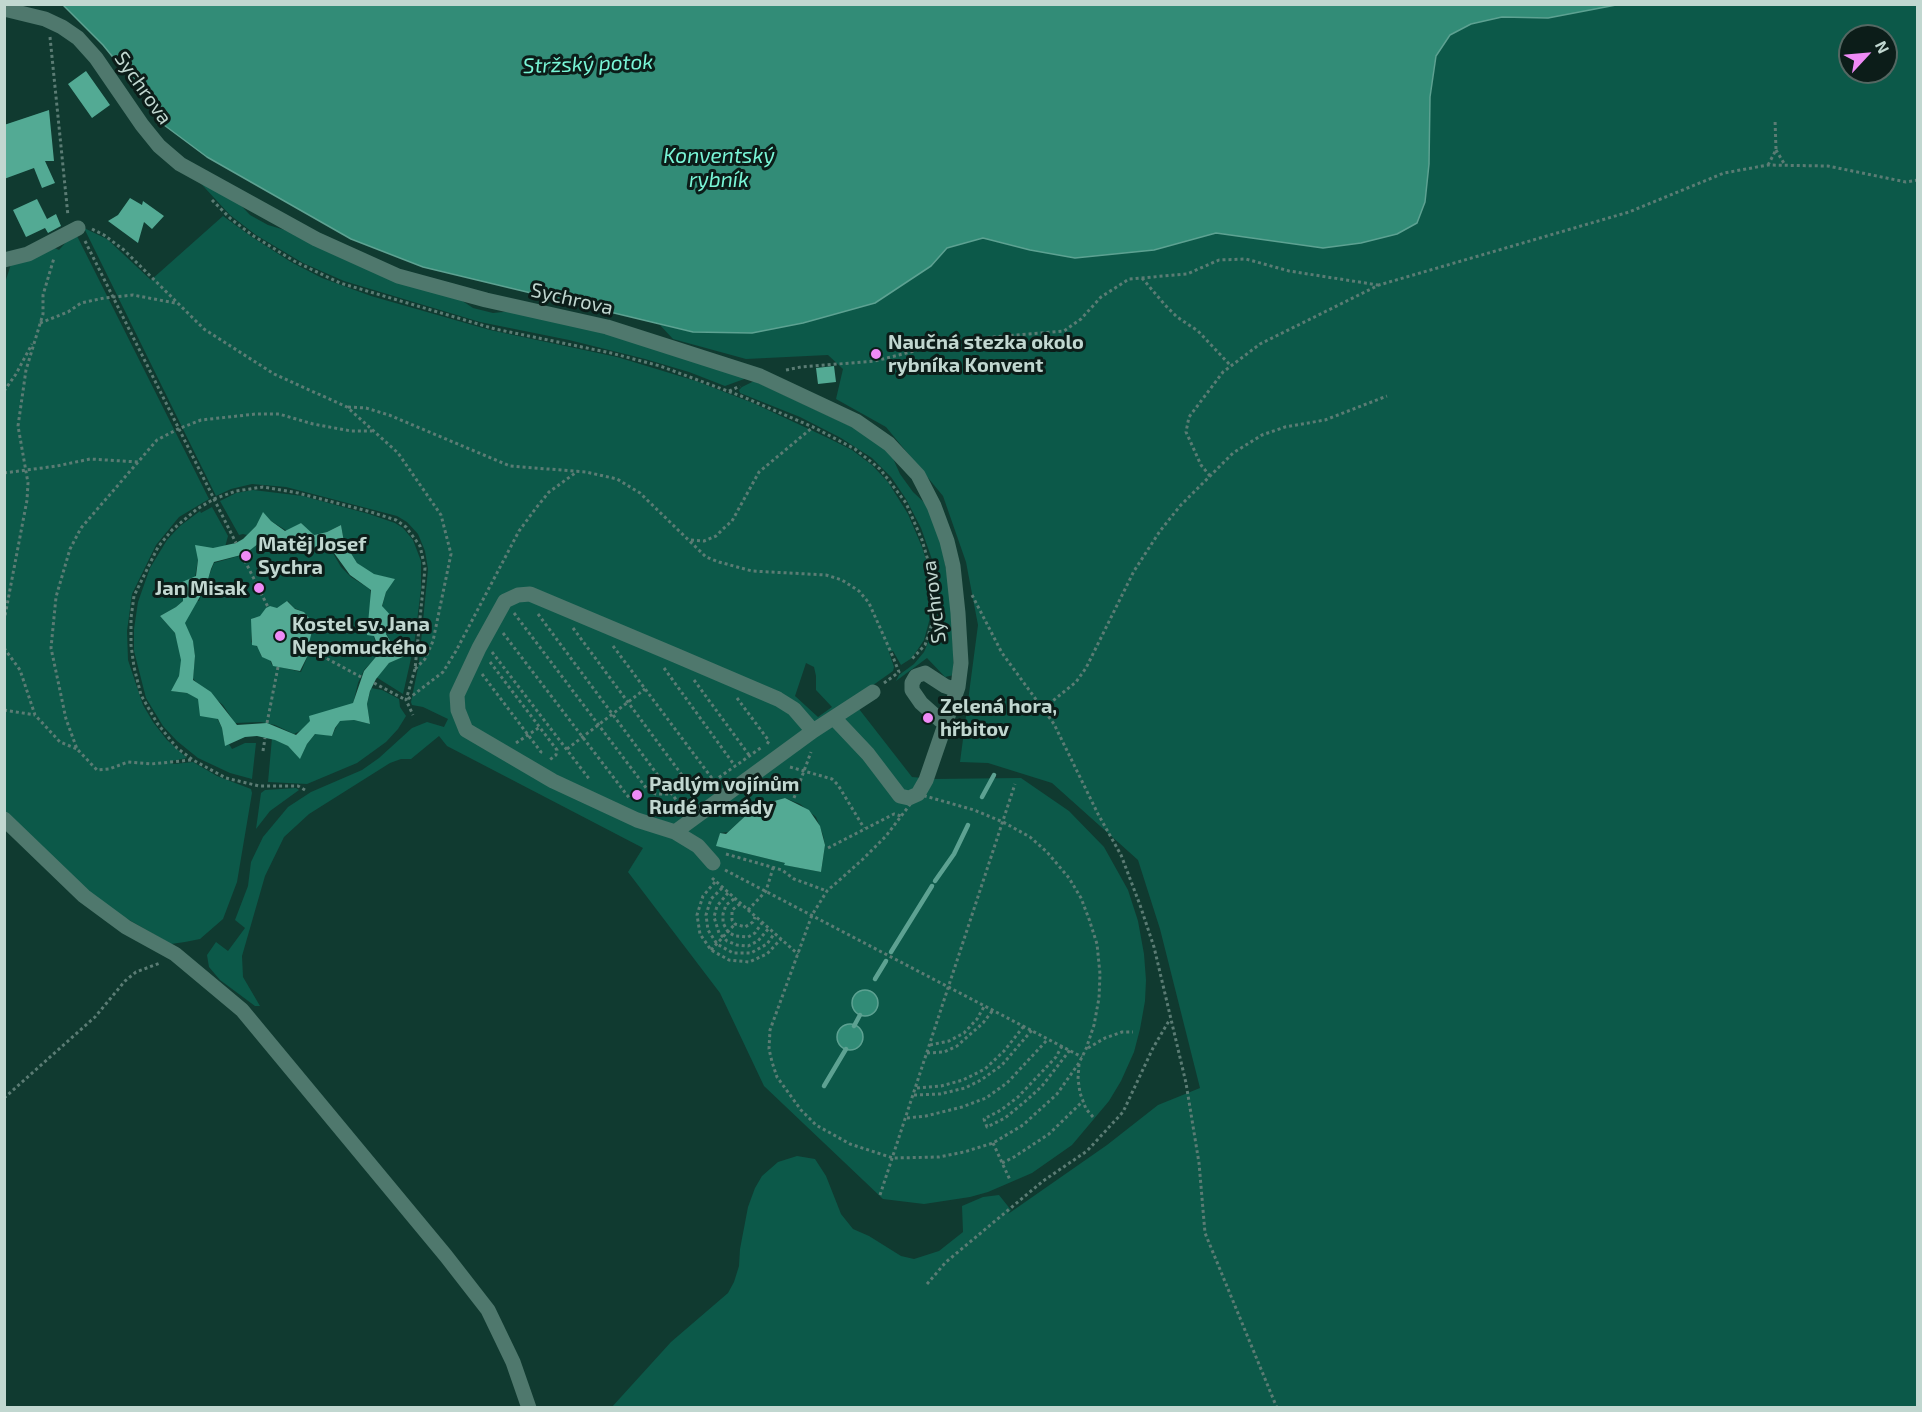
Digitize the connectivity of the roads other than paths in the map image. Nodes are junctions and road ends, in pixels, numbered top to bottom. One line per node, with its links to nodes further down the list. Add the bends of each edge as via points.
1 (4, 9): 4 (street, Sychrova, via 45,20 78,38 142,125 180,164 316,238 398,276 607,327 760,376 856,421 889,444 918,475 934,506 953,566 961,663)
2 (73, 222): 3 (street, via 27,254)
3 (4, 260)
4 (958, 687): 7 (street, Sychrova); 7 (street, via 945,686 925,673 916,676 912,683 921,703 940,720)
5 (873, 692): 6 (street)
6 (834, 718): 7 (street, Sychrova, via 868,753 900,796 909,798 918,794 926,780); 8 (street)
7 (947, 721)
8 (813, 731): 10 (street); 10 (street, via 794,709 778,699 646,642 530,594 505,601 457,695 466,730 553,782)
9 (4, 819): 12 (street, via 84,896 126,927 175,954 242,1010 488,1310)
10 (675, 832): 11 (street, via 698,846)
11 (713, 863)
12 (529, 1407)

